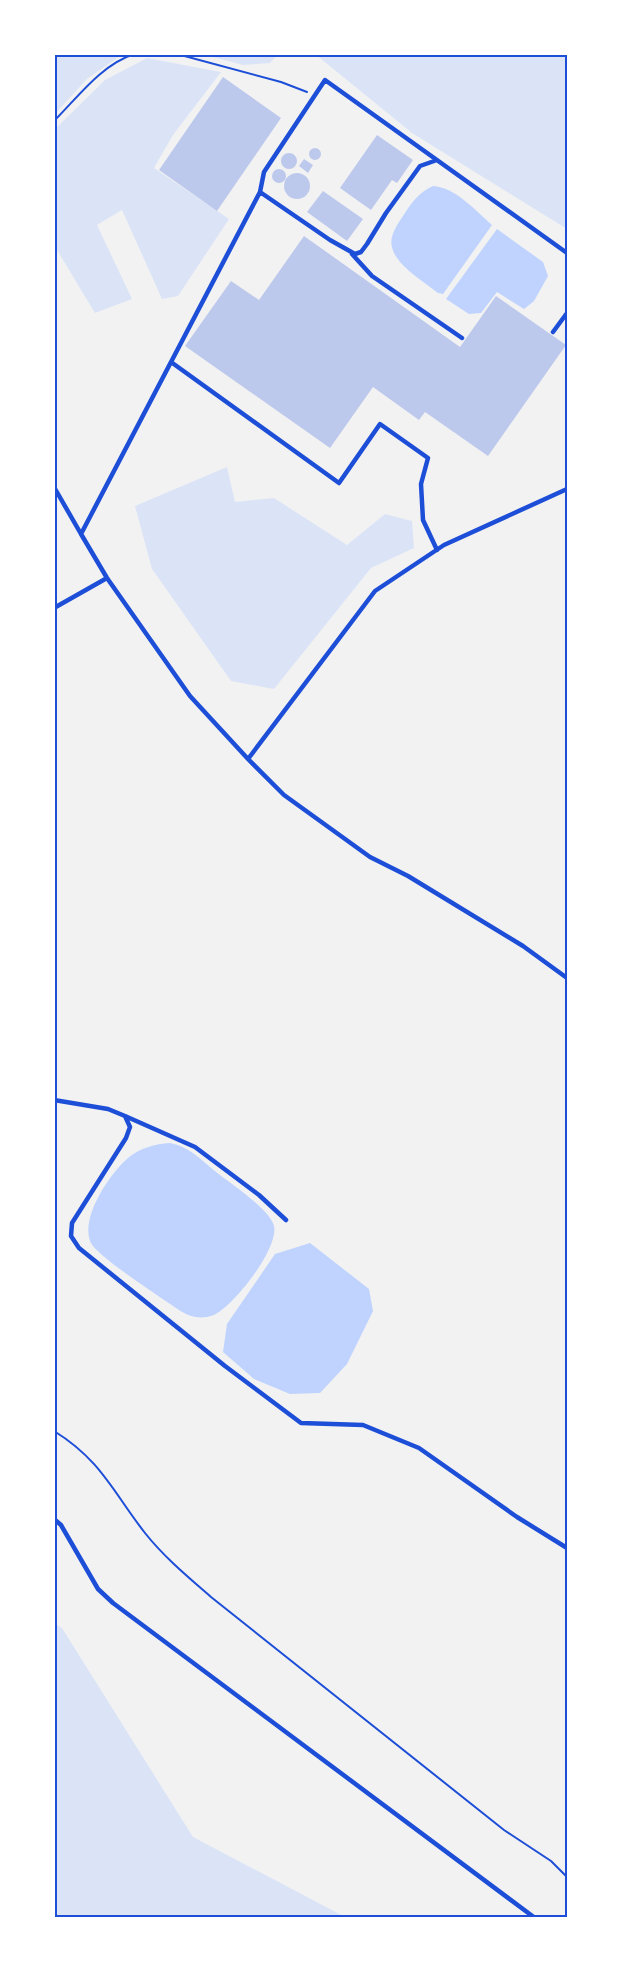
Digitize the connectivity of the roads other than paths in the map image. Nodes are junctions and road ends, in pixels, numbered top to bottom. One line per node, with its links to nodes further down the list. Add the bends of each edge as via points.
1 (437, 160): 2 (lane, via 325,80 264,172); 3 (lane); 4 (lane, via 420,166 361,252)
2 (260, 192): 4 (lane); 8 (lane)
3 (567, 253)
4 (352, 254): 7 (lane, via 372,276)
5 (567, 313): 6 (lane)
6 (553, 332)
7 (462, 338)
8 (171, 362): 11 (lane); 12 (lane, via 339,483 380,424 428,458 420,484 423,520)
9 (54, 487): 11 (lane)
10 (567, 489): 12 (lane)
11 (81, 534): 13 (lane)
12 (437, 550): 15 (lane, via 375,591)
13 (107, 578): 14 (lane); 15 (lane, via 190,696)
14 (54, 608)
15 (248, 759): 16 (lane, via 284,795 370,857 524,946)
16 (567, 978)
17 (54, 1100): 18 (lane, via 108,1109)
18 (125, 1116): 19 (lane, via 195,1147); 21 (lane, via 130,1127 126,1138 72,1222 71,1236 79,1248 301,1424 363,1425 419,1448)
19 (286, 1220)
20 (54, 1520): 22 (lane, via 61,1525 98,1589 113,1602)
21 (567, 1548)
22 (535, 1918)

